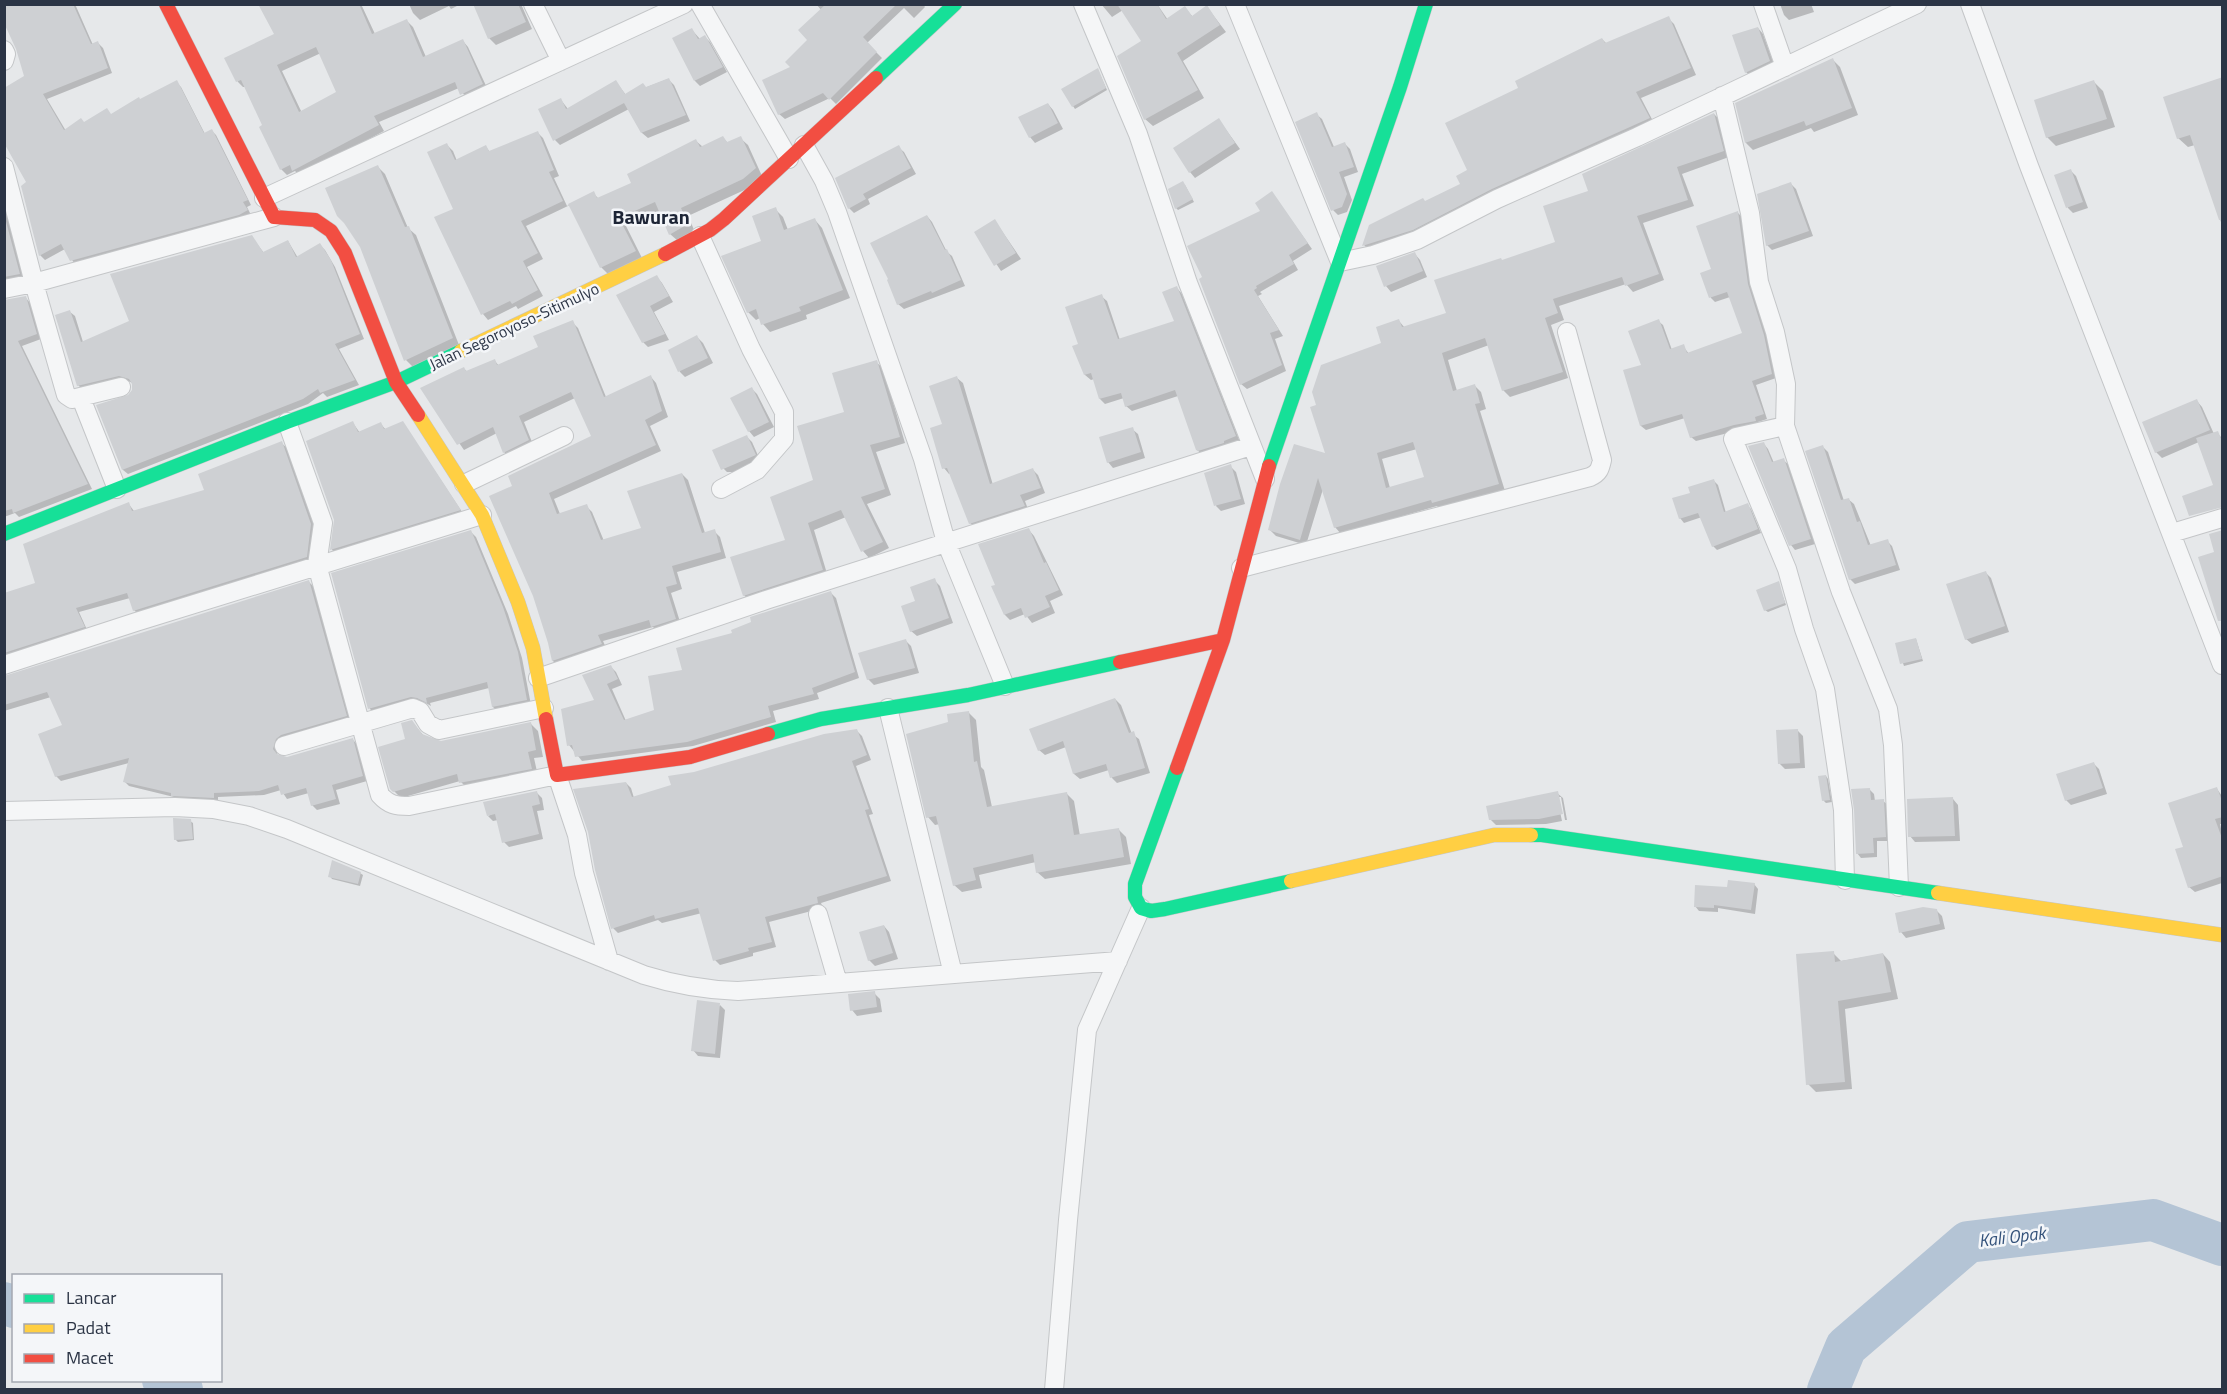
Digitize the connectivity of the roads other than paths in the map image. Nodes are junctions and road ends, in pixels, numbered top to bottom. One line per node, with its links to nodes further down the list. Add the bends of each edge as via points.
1 (166, 4): 20 (street)
2 (533, 4): 14 (street)
3 (684, 4): 14 (street)
4 (700, 4): 18 (street)
5 (955, 4): 17 (street, Jalan Segoroyoso-Sitimulyo)
6 (1083, 4): 33 (street, via 1138,134 1188,283)
7 (1235, 4): 23 (street)
8 (1426, 4): 23 (street)
9 (1763, 4): 15 (street)
10 (1917, 4): 15 (street)
11 (1970, 4): 40 (street)
12 (4, 50): 13 (street)
13 (4, 61)
14 (561, 62): 20 (street)
15 (1785, 67): 16 (street)
16 (1722, 96): 23 (street, via 1417,240); 31 (street, via 1748,203 1759,282 1786,384)
17 (804, 145): 18 (street, Jalan Segoroyoso-Sitimulyo); 42 (street, via 824,181 872,306)
18 (789, 159): 22 (street, Jalan Segoroyoso-Sitimulyo)
19 (4, 167): 24 (street)
20 (264, 198): 21 (street)
21 (274, 217): 24 (street); 27 (street, via 315,220 331,231 345,253)
22 (700, 236): 27 (street, Jalan Segoroyoso-Sitimulyo); 37 (street, via 784,411 784,439 757,470)
23 (1340, 262): 34 (street)
24 (34, 283): 25 (street); 29 (street, via 66,395)
25 (4, 289)
26 (1567, 332): 44 (street, via 1602,459 1596,474)
27 (396, 382): 30 (street, Jalan Segoroyoso-Sitimulyo); 35 (street)
28 (121, 387): 29 (street)
29 (81, 398): 36 (street)
30 (287, 422): 36 (street, Jalan Segoroyoso-Sitimulyo); 43 (street, via 323,523)
31 (1785, 426): 56 (street, via 1733,439 1787,569 1825,688 1843,810); 57 (street, via 1841,592 1888,709)
32 (564, 436): 35 (street)
33 (1251, 446): 34 (street); 42 (street)
34 (1265, 479): 44 (street)
35 (464, 484): 38 (street)
36 (117, 489): 41 (street, Jalan Segoroyoso-Sitimulyo)
37 (721, 489)
38 (482, 515): 43 (street); 48 (street, via 518,602)
39 (2223, 518): 40 (street)
40 (2172, 533): 47 (street)
41 (4, 534)
42 (946, 542): 48 (street); 49 (street)
43 (317, 565): 46 (street); 52 (street)
44 (1241, 568): 45 (street)
45 (1223, 640): 49 (street); 58 (street, via 1135,884 1135,897)
46 (4, 665)
47 (2223, 665)
48 (538, 678): 50 (street)
49 (1005, 686): 51 (street)
50 (544, 708): 52 (street, via 439,730 428,724 417,708); 54 (street)
51 (888, 708): 54 (street, via 821,719 690,757); 63 (street)
52 (361, 722): 53 (street); 54 (street, via 380,795 395,806)
53 (284, 746)
54 (556, 775): 61 (street, via 577,835)
55 (4, 811): 61 (street, via 175,807 249,816)
56 (1845, 880): 57 (street); 58 (street, via 1542,835 1494,835 1165,909)
57 (1899, 887): 60 (street)
58 (1141, 908): 62 (street)
59 (818, 914): 64 (street)
60 (2223, 935)
61 (609, 961): 64 (street, via 675,985 704,990)
62 (1118, 961): 63 (street); 65 (street, via 1087,1030)
63 (952, 974): 64 (street)
64 (838, 983)
65 (1054, 1389)

